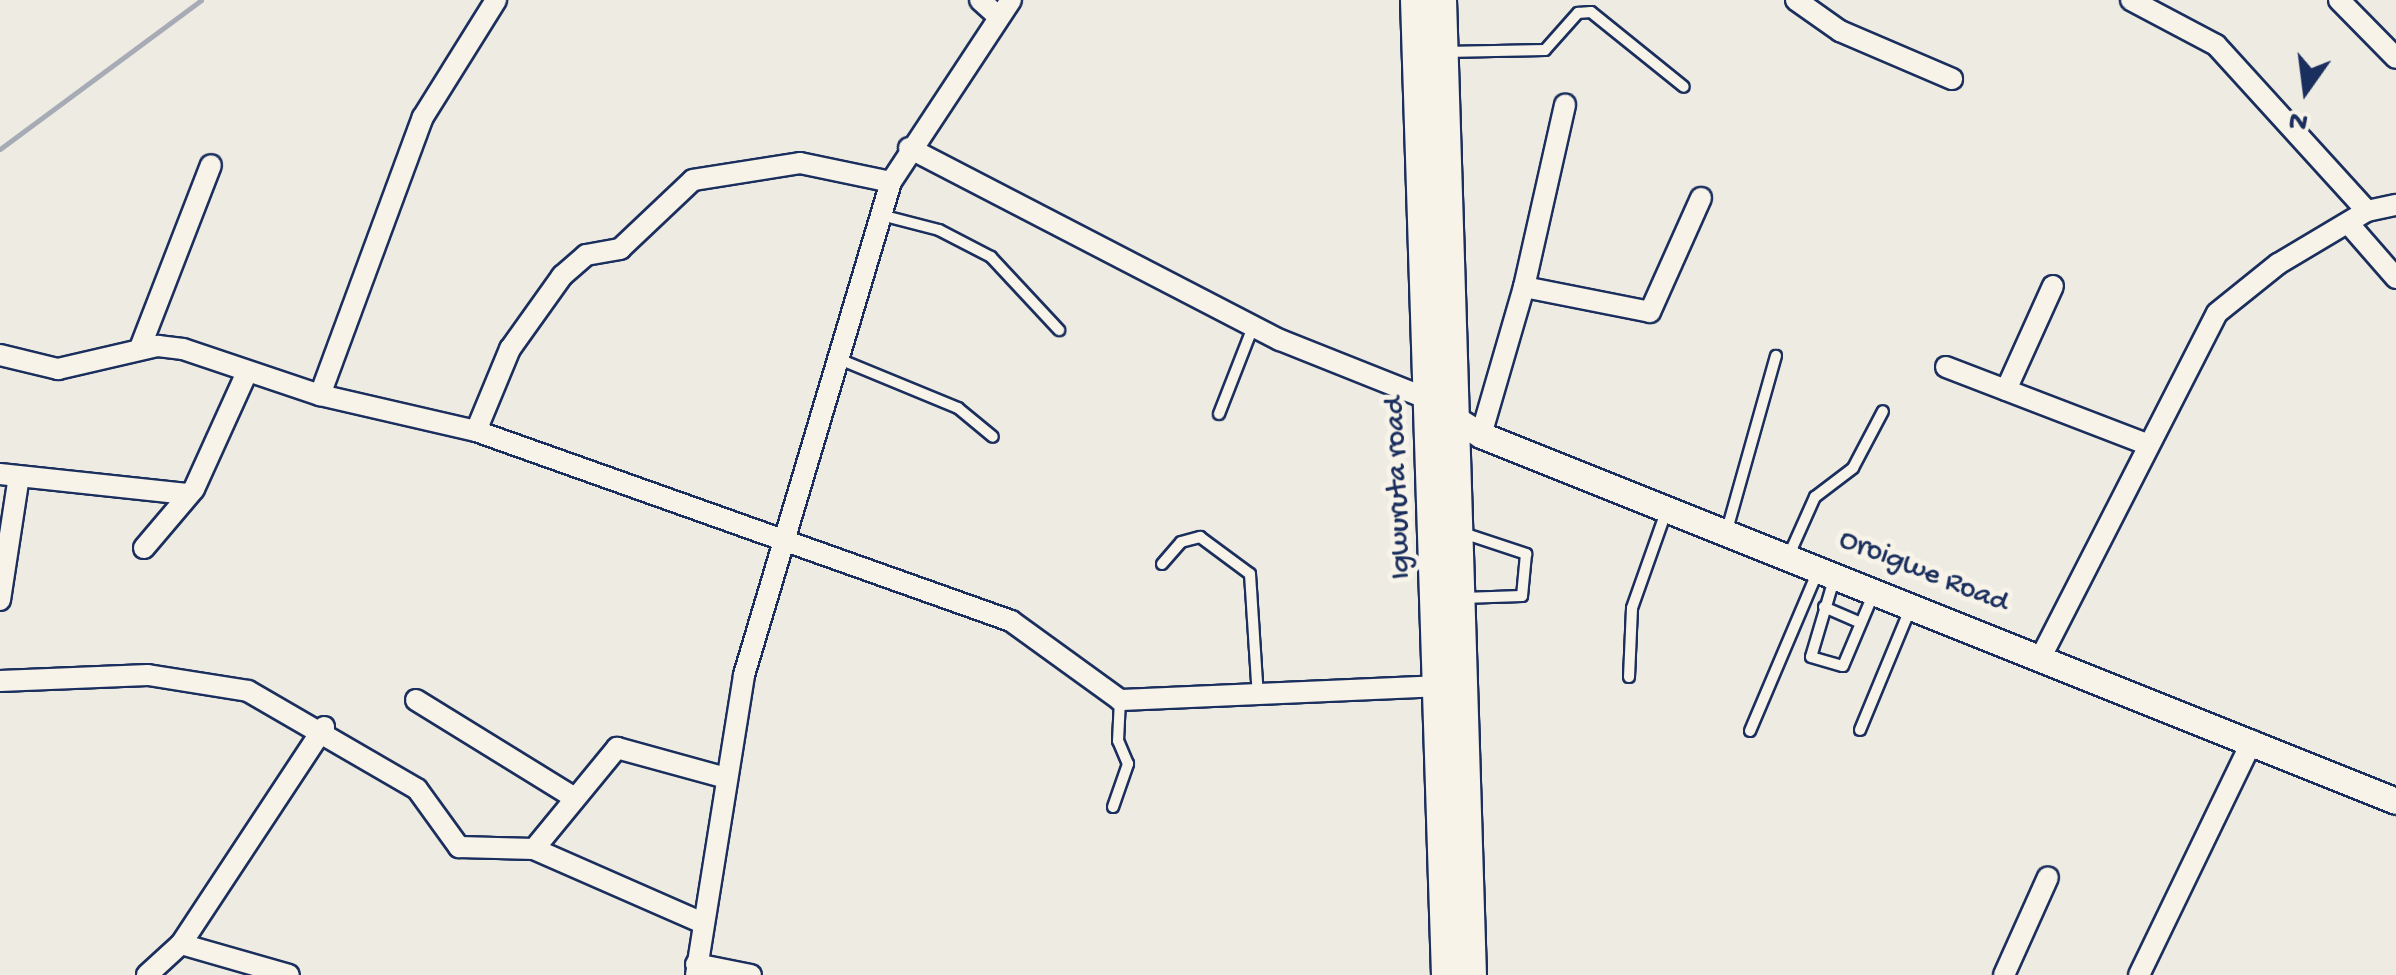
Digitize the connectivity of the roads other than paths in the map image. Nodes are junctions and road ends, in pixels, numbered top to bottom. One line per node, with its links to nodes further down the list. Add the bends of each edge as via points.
1 (496, 0): 34 (street, via 423,117)
2 (980, 0): 8 (street)
3 (1416, 0): 35 (main road, Igwuruta road)
4 (1442, 0): 9 (main road, Igwuruta road)
5 (1796, 0): 11 (street, via 1840,31)
6 (2130, 0): 19 (street, via 2216,45)
7 (2339, 0): 10 (street)
8 (1005, 8): 14 (street)
9 (1444, 52): 12 (lane, via 1545,50 1578,14 1591,12); 38 (main road, Igwuruta road)
10 (2396, 58)
11 (1952, 79)
12 (1684, 87)
13 (1565, 105): 24 (street)
14 (910, 148): 16 (street); 25 (street)
15 (211, 164): 27 (street)
16 (891, 182): 20 (street); 39 (street, via 800,164 693,180 620,249 593,252 562,276 510,348)
17 (1701, 198): 24 (street, via 1650,312)
18 (2396, 205): 19 (street)
19 (2367, 212): 21 (street)
20 (881, 215): 26 (lane, via 939,230 990,257); 30 (street)
21 (2348, 223): 22 (street); 42 (street, via 2228,299)
22 (2396, 278)
23 (2053, 286): 33 (street)
24 (1524, 287): 40 (street)
25 (1253, 327): 35 (street); 37 (lane)
26 (1060, 330)
27 (140, 348): 28 (street, via 58,369); 32 (street, via 183,349)
28 (0, 355)
29 (1776, 356): 46 (lane)
30 (837, 358): 41 (lane, via 958,408); 48 (street)
31 (1946, 367): 33 (street)
32 (246, 372): 34 (street); 44 (street)
33 (2006, 390): 42 (street)
34 (320, 396): 39 (street)
35 (1430, 400): 38 (street, Oroigwe Road); 62 (main road, Igwuruta road)
36 (1883, 411): 50 (lane, via 1853,468 1815,497)
37 (1219, 414)
38 (1455, 422): 40 (street, Oroigwe Road); 47 (main road, Igwuruta road)
39 (476, 432): 48 (street)
40 (1480, 435): 45 (street, Oroigwe Road)
41 (993, 437)
42 (2148, 444): 59 (street)
43 (10, 475): 44 (street); 55 (street)
44 (187, 494): 49 (street)
45 (1668, 508): 46 (street, Oroigwe Road); 60 (lane, via 1632,608)
46 (1726, 530): 50 (street, Oroigwe Road)
47 (1458, 532): 54 (main road, Igwuruta road); 54 (lane, via 1526,554 1522,596)
48 (781, 540): 65 (street, via 1011,622); 70 (street)
49 (144, 548)
50 (1789, 555): 52 (street, Oroigwe Road)
51 (1162, 564): 63 (lane, via 1181,542 1200,537 1250,574)
52 (1827, 570): 53 (street, Oroigwe Road); 57 (lane); 68 (lane)
53 (1875, 589): 56 (street, Oroigwe Road); 58 (lane)
54 (1461, 598): 83 (main road, Igwuruta road)
55 (0, 600)
56 (1912, 604): 59 (street, Oroigwe Road); 67 (lane)
57 (1824, 607): 58 (lane); 58 (lane, via 1811,657 1843,666)
58 (1862, 623)
59 (2042, 656): 69 (street, Oroigwe Road)
60 (1629, 677)
61 (0, 681): 66 (street, via 94,673 200,681 248,691)
62 (1438, 686): 63 (street); 82 (main road, Igwuruta road)
63 (1258, 698): 65 (street)
64 (416, 700): 71 (street)
65 (1120, 700): 73 (lane, via 1118,741 1128,764)
66 (324, 727): 74 (street, via 423,794 459,848); 77 (street)
67 (1860, 730)
68 (1750, 731)
69 (2252, 742): 72 (street, Oroigwe Road); 85 (street)
70 (722, 776): 71 (street, via 617,748); 76 (street)
71 (570, 795): 74 (street)
72 (2396, 801)
73 (1113, 806)
74 (534, 849): 76 (street)
75 (2048, 876): 84 (street)
76 (698, 921): 78 (street)
77 (181, 944): 79 (street); 80 (street)
78 (696, 970): 81 (street)
79 (283, 974)
80 (147, 975)
81 (751, 975)
82 (1446, 975)
83 (1472, 975)
84 (2004, 975)
85 (2139, 975)

